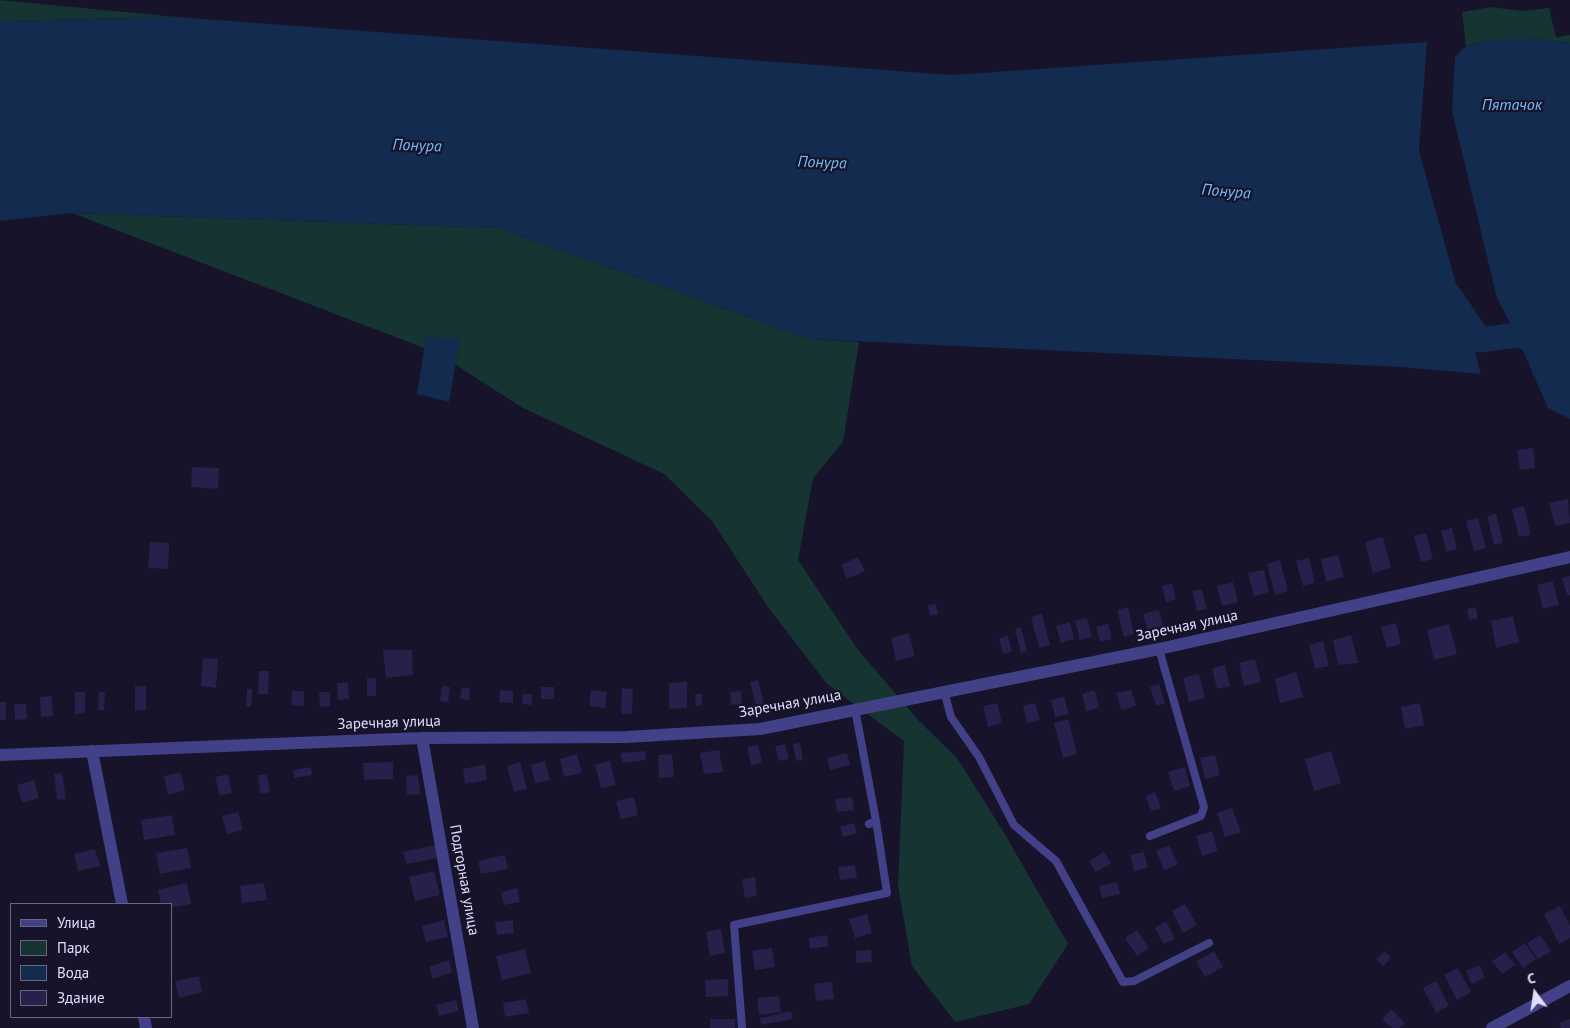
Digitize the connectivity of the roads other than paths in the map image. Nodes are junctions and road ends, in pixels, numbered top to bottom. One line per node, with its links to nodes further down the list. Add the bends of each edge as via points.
1 (1570, 557): 2 (street, Заречная улица)
2 (1159, 649): 3 (street, Заречная улица); 8 (lane, via 1204,807 1201,816)
3 (944, 691): 4 (street, Заречная улица); 10 (lane, via 951,717 979,758 1014,825 1056,861 1123,982 1134,981)
4 (855, 709): 5 (street, Заречная улица, via 760,729 626,738); 13 (lane, via 872,823 887,893 734,925)
5 (422, 738): 6 (street, Заречная улица); 12 (street, Подгорная улица)
6 (92, 751): 7 (street, Заречная улица); 9 (street)
7 (0, 755)
8 (1150, 836)
9 (122, 903)
10 (1209, 943)
11 (1570, 986): 14 (street)
12 (473, 1028)
13 (742, 1028)
14 (1492, 1028)

